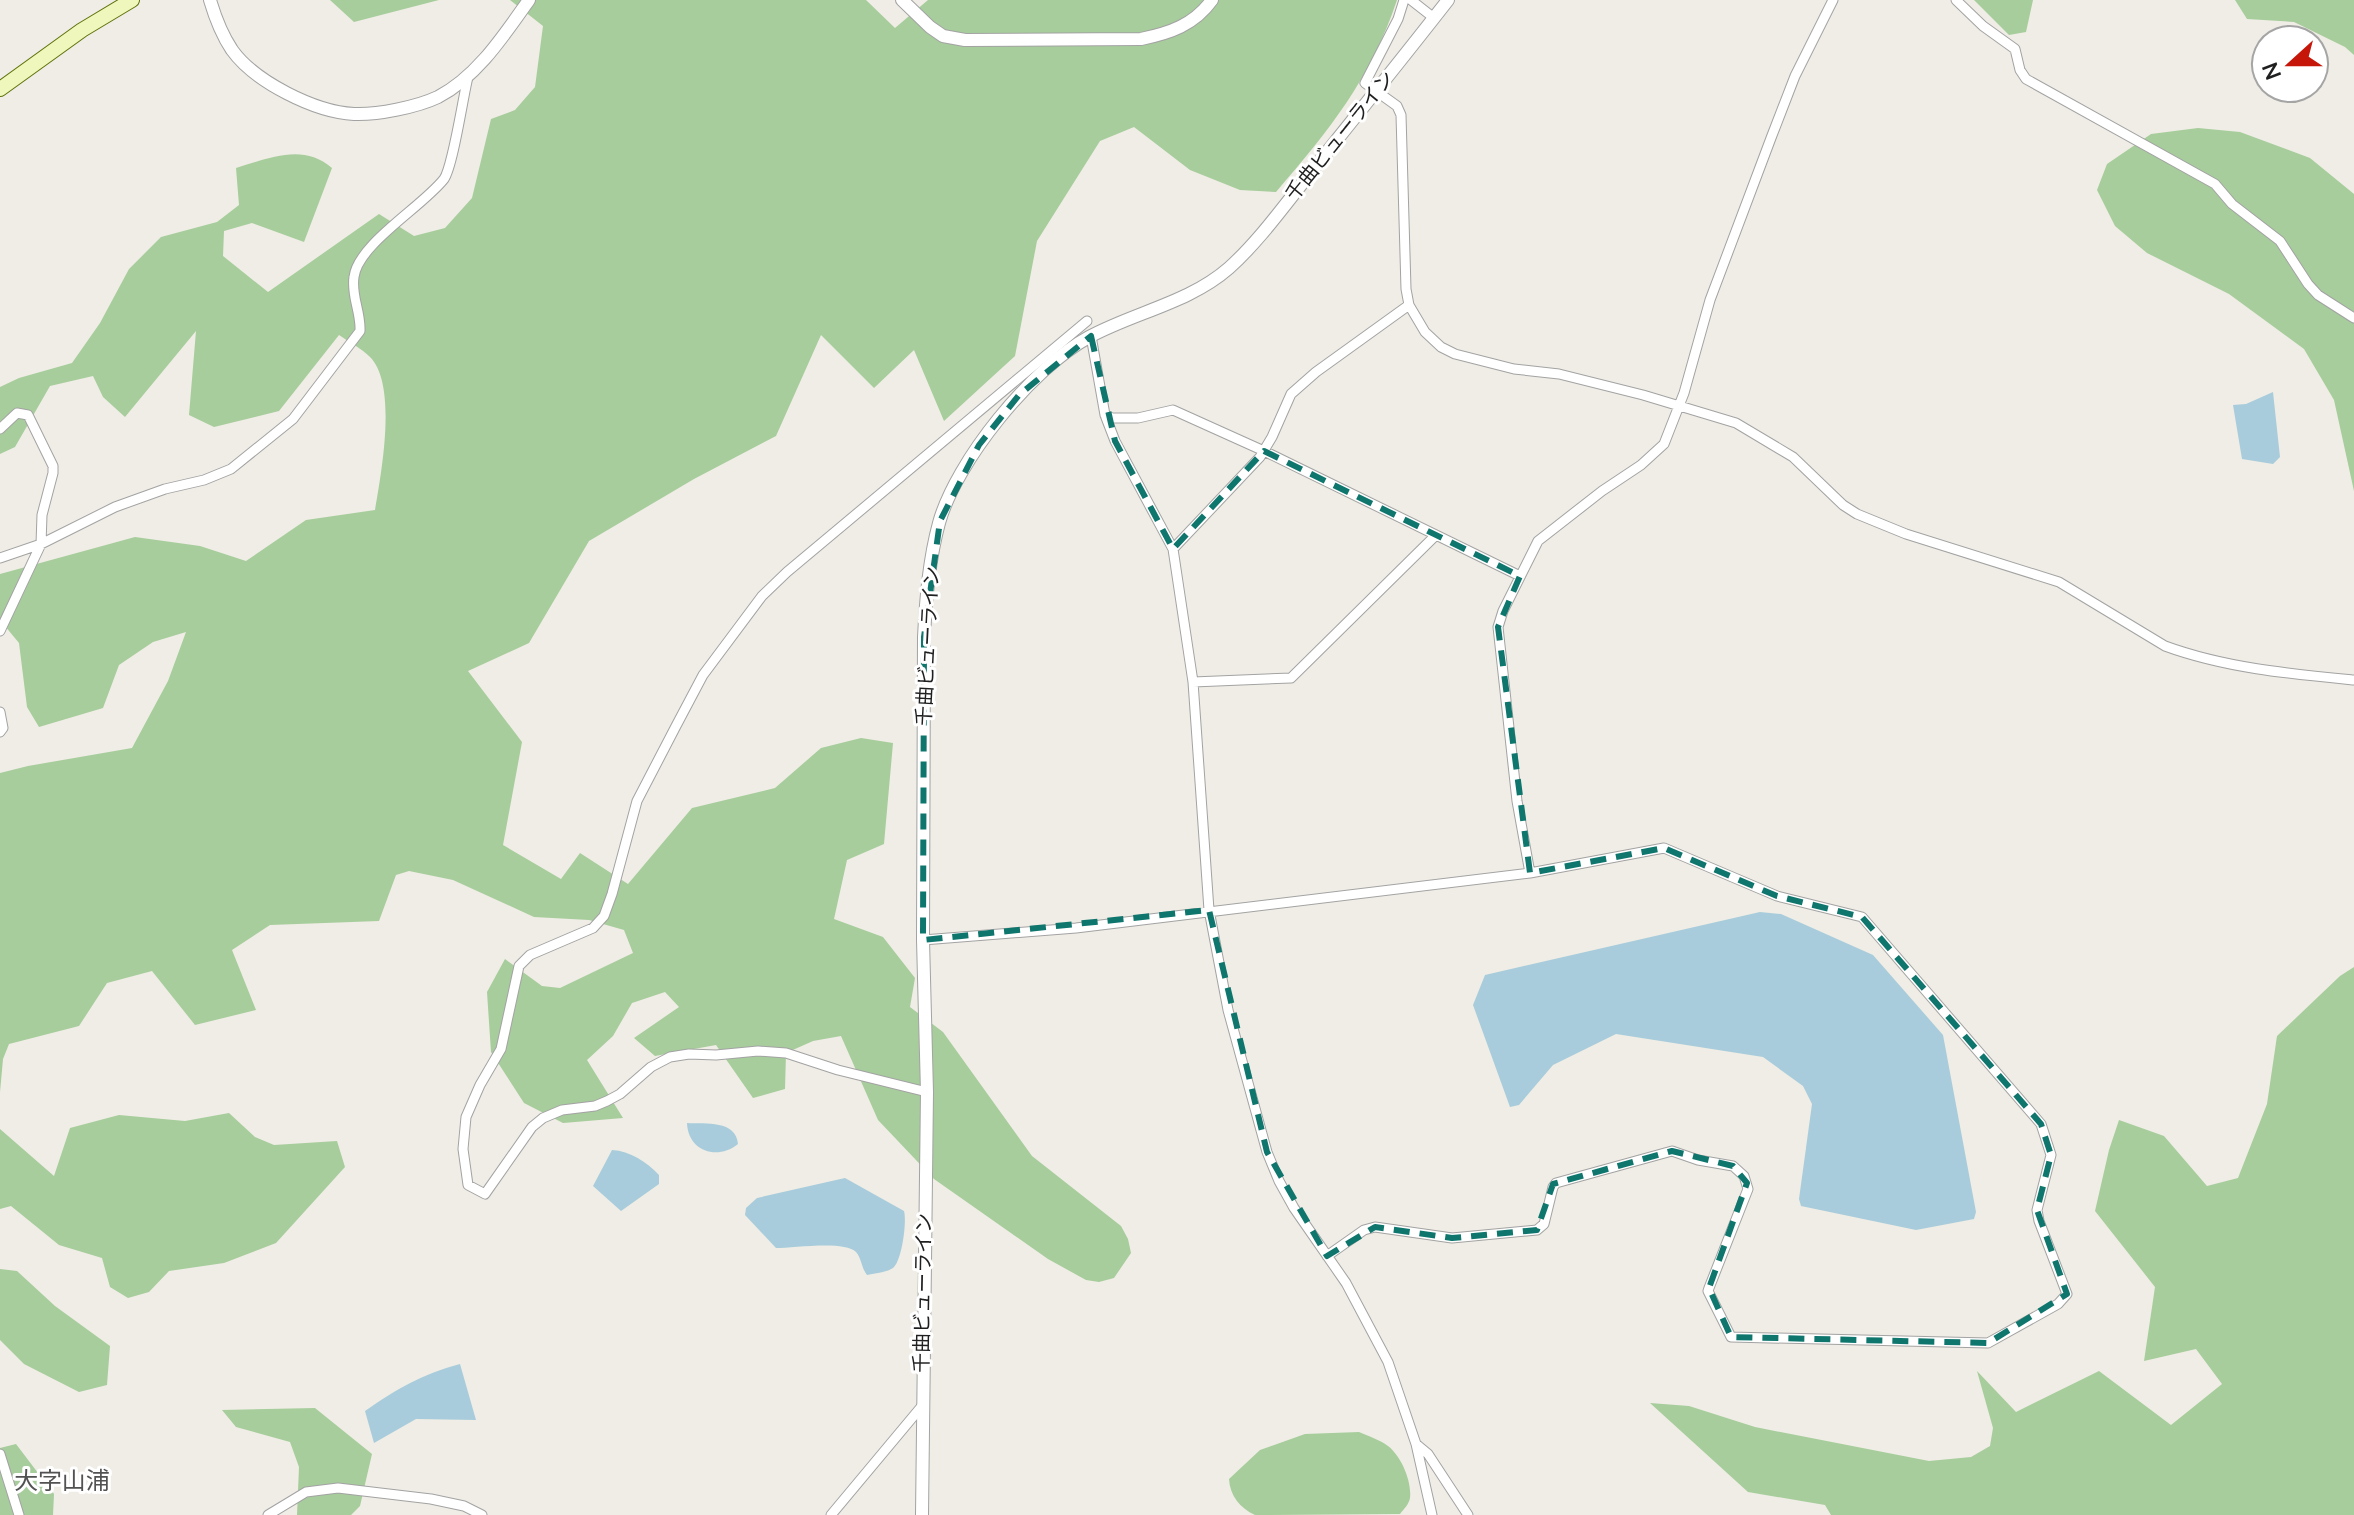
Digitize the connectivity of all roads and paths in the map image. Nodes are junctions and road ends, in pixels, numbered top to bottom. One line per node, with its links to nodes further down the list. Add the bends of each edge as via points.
1 (132, 0): 13 (main road)
2 (210, 0): 12 (street, via 233,51 248,67 271,84 327,109 355,114 404,108 437,97)
3 (529, 0): 12 (street)
4 (902, 0): 5 (street, via 943,36 965,40 1141,39 1178,30)
5 (1212, 0)
6 (1404, 0): 14 (street, via 1365,80)
7 (1411, 0): 11 (street)
8 (1448, 0): 11 (street, 千曲ビューライン)
9 (1833, 0): 19 (street, via 1771,138 1710,300)
10 (1956, 0): 16 (street, via 2015,49 2026,79 2215,184 2280,241 2318,295)
11 (1434, 18): 14 (street, 千曲ビューライン)
12 (468, 77): 24 (street, via 446,177 366,250 354,271 352,289 360,331 293,419 231,469 115,507)
13 (0, 89)
14 (1376, 91): 15 (street, via 1401,115); 18 (street, 千曲ビューライン, via 1250,248 1228,268 1182,298)
15 (1409, 305): 19 (street, via 1425,332 1455,354); 22 (street, via 1291,394)
16 (2354, 318)
17 (1087, 321): 36 (street, via 787,572 762,596 703,675 637,801 604,916 593,928 530,955 519,966 501,1049 466,1117 468,1185 485,1194 543,1118 607,1101 670,1057 786,1053)
18 (1091, 336): 20 (street); 35 (street, 千曲ビューライン, via 1019,395 979,445 940,521 926,593 924,637)
19 (1679, 405): 27 (street, via 1659,450 1538,541); 29 (street, via 1736,423 1773,443 1865,518 2059,582 2165,646 2245,667)
20 (1105, 415): 22 (street, via 1138,418 1173,410); 25 (street)
21 (0, 429): 24 (street, via 17,413 28,415 53,466)
22 (1264, 451): 23 (street); 25 (street)
23 (1436, 535): 27 (street); 30 (street, via 1291,678)
24 (41, 544): 26 (street); 28 (street)
25 (1173, 549): 30 (street)
26 (0, 558)
27 (1520, 576): 33 (street, via 1498,627)
28 (0, 631)
29 (2354, 680)
30 (1193, 682): 34 (street)
31 (0, 712): 32 (street)
32 (0, 732)
33 (1530, 873): 34 (street); 37 (street, via 1664,848 1777,896 1862,917 2041,1124 2051,1155 2037,1210 2066,1288 2065,1299 1988,1343 1731,1337 1708,1291 1747,1183 1733,1166 1672,1151 1556,1183 1544,1224 1537,1230 1463,1238 1375,1227)
34 (1209, 910): 35 (street, via 1076,928); 37 (street, via 1228,1010 1267,1152 1294,1208)
35 (923, 940): 36 (street, 千曲ビューライン)
36 (927, 1092): 38 (street, 千曲ビューライン)
37 (1327, 1256): 39 (street, via 1388,1362)
38 (922, 1406): 44 (street); 45 (street, 千曲ビューライン)
39 (1416, 1444): 46 (street); 47 (street)
40 (0, 1454): 41 (street)
41 (19, 1515)
42 (268, 1515): 43 (street, via 306,1492 338,1488 431,1499)
43 (482, 1515)
44 (831, 1515)
45 (922, 1515)
46 (1432, 1515)
47 (1468, 1515)

